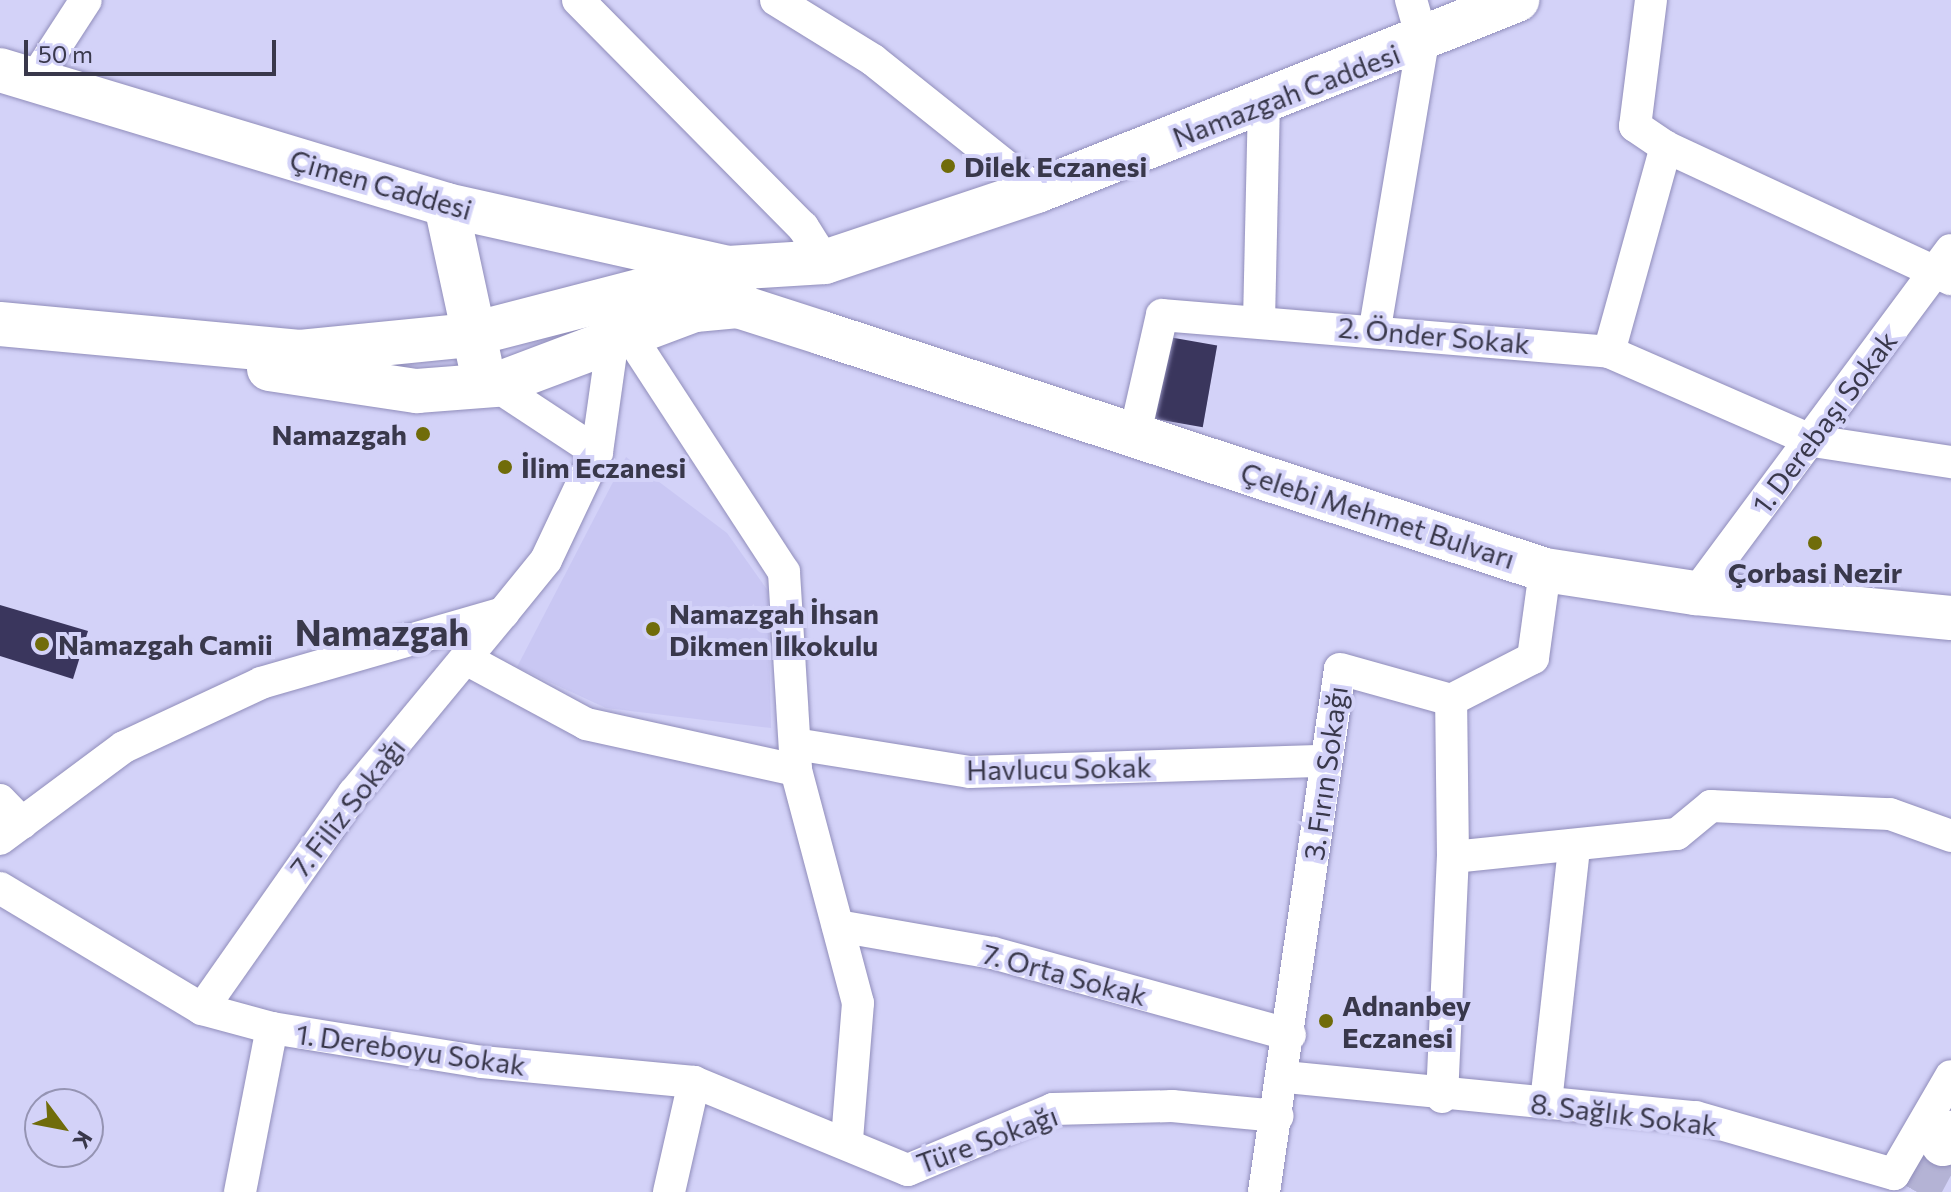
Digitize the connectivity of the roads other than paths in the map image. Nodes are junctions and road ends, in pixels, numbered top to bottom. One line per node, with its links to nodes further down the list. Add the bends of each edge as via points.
1 (86, 0): 8 (street)
2 (578, 0): 13 (street, via 803,227)
3 (1411, 0): 7 (street)
4 (1517, 0): 7 (main road, Namazgah Caddesi)
5 (1651, 0): 10 (street, via 1635,126)
6 (791, 6): 11 (street, via 873,60)
7 (1423, 42): 9 (main road, Namazgah Caddesi); 18 (street)
8 (17, 75): 12 (main road, Çimen Caddesi)
9 (1264, 103): 11 (main road, Namazgah Caddesi); 16 (street)
10 (1666, 147): 14 (street); 22 (street)
11 (1037, 191): 13 (main road, Namazgah Caddesi)
12 (446, 205): 15 (main road, Çimen Caddesi); 19 (main road)
13 (825, 262): 15 (main road, Namazgah Caddesi)
14 (1945, 267): 25 (street, 1. Derebaşı Sokak)
15 (733, 287): 19 (main road); 21 (main road); 24 (main road, Çelebi Mehmet Bulvarı, via 822,333)
16 (1259, 321): 18 (street, 2. Önder Sokak); 24 (street, 2. Önder Sokak, via 1162,315)
17 (0, 324): 20 (main road)
18 (1375, 328): 22 (street, 2. Önder Sokak)
19 (469, 335): 20 (main road, via 300,352); 23 (main road)
20 (145, 341): 23 (main road, via 310,378 402,390)
21 (622, 342): 23 (main road); 26 (street, 7. Filiz Sokağı); 34 (street, via 784,572)
22 (1609, 352): 25 (street, 2. Önder Sokak)
23 (495, 385): 26 (street)
24 (1134, 438): 28 (main road, Çelebi Mehmet Bulvarı)
25 (1813, 441): 27 (street, 2. Önder Sokak); 29 (street, 1. Derebaşı Sokak)
26 (597, 452): 30 (street, 7. Filiz Sokağı, via 546,560)
27 (1951, 462)
28 (1545, 570): 29 (main road, Çelebi Mehmet Bulvarı); 33 (street, via 1533,658)
29 (1696, 593): 31 (main road, Çelebi Mehmet Bulvarı)
30 (503, 613): 32 (street, 7. Filiz Sokağı); 36 (street, via 261,683 124,747)
31 (1951, 618)
32 (466, 659): 34 (street, Havlucu Sokak, via 586,724); 42 (street, 7. Filiz Sokağı, via 279,892)
33 (1451, 700): 35 (street, 3. Fırın Sokağı, via 1340,669); 39 (street)
34 (796, 757): 35 (street, Havlucu Sokak, via 970,772); 41 (street)
35 (1325, 761): 44 (street, 3. Fırın Sokağı)
36 (7, 820)
37 (1951, 836): 38 (street, via 1890,814 1711,806 1677,834)
38 (1574, 848): 39 (street); 49 (street)
39 (1453, 857): 48 (street)
40 (0, 888): 42 (street, 1. Dereboyu Sokak)
41 (838, 926): 44 (street, 7. Orta Sokak, via 993,953); 51 (street, via 858,1003)
42 (202, 1009): 43 (street, 1. Dereboyu Sokak)
43 (272, 1028): 47 (street, 1. Dereboyu Sokak, via 482,1062); 53 (street)
44 (1290, 1035): 46 (street, 3. Fırın Sokağı)
45 (1951, 1076): 49 (street, 8. Sağlık Sokak, via 1894,1174 1696,1117)
46 (1285, 1077): 48 (street, 8. Sağlık Sokak); 50 (street, 3. Fırın Sokağı)
47 (694, 1082): 51 (street, 1. Dereboyu Sokak); 54 (street)
48 (1442, 1097): 49 (street, 8. Sağlık Sokak)
49 (1546, 1102)
50 (1278, 1116): 52 (street, Türe Sokağı, via 1172,1106 1053,1109); 55 (street, 3. Fırın Sokağı)
51 (847, 1141): 52 (street, Türe Sokağı)
52 (914, 1181)
53 (240, 1192)
54 (669, 1192)
55 (1264, 1192)

